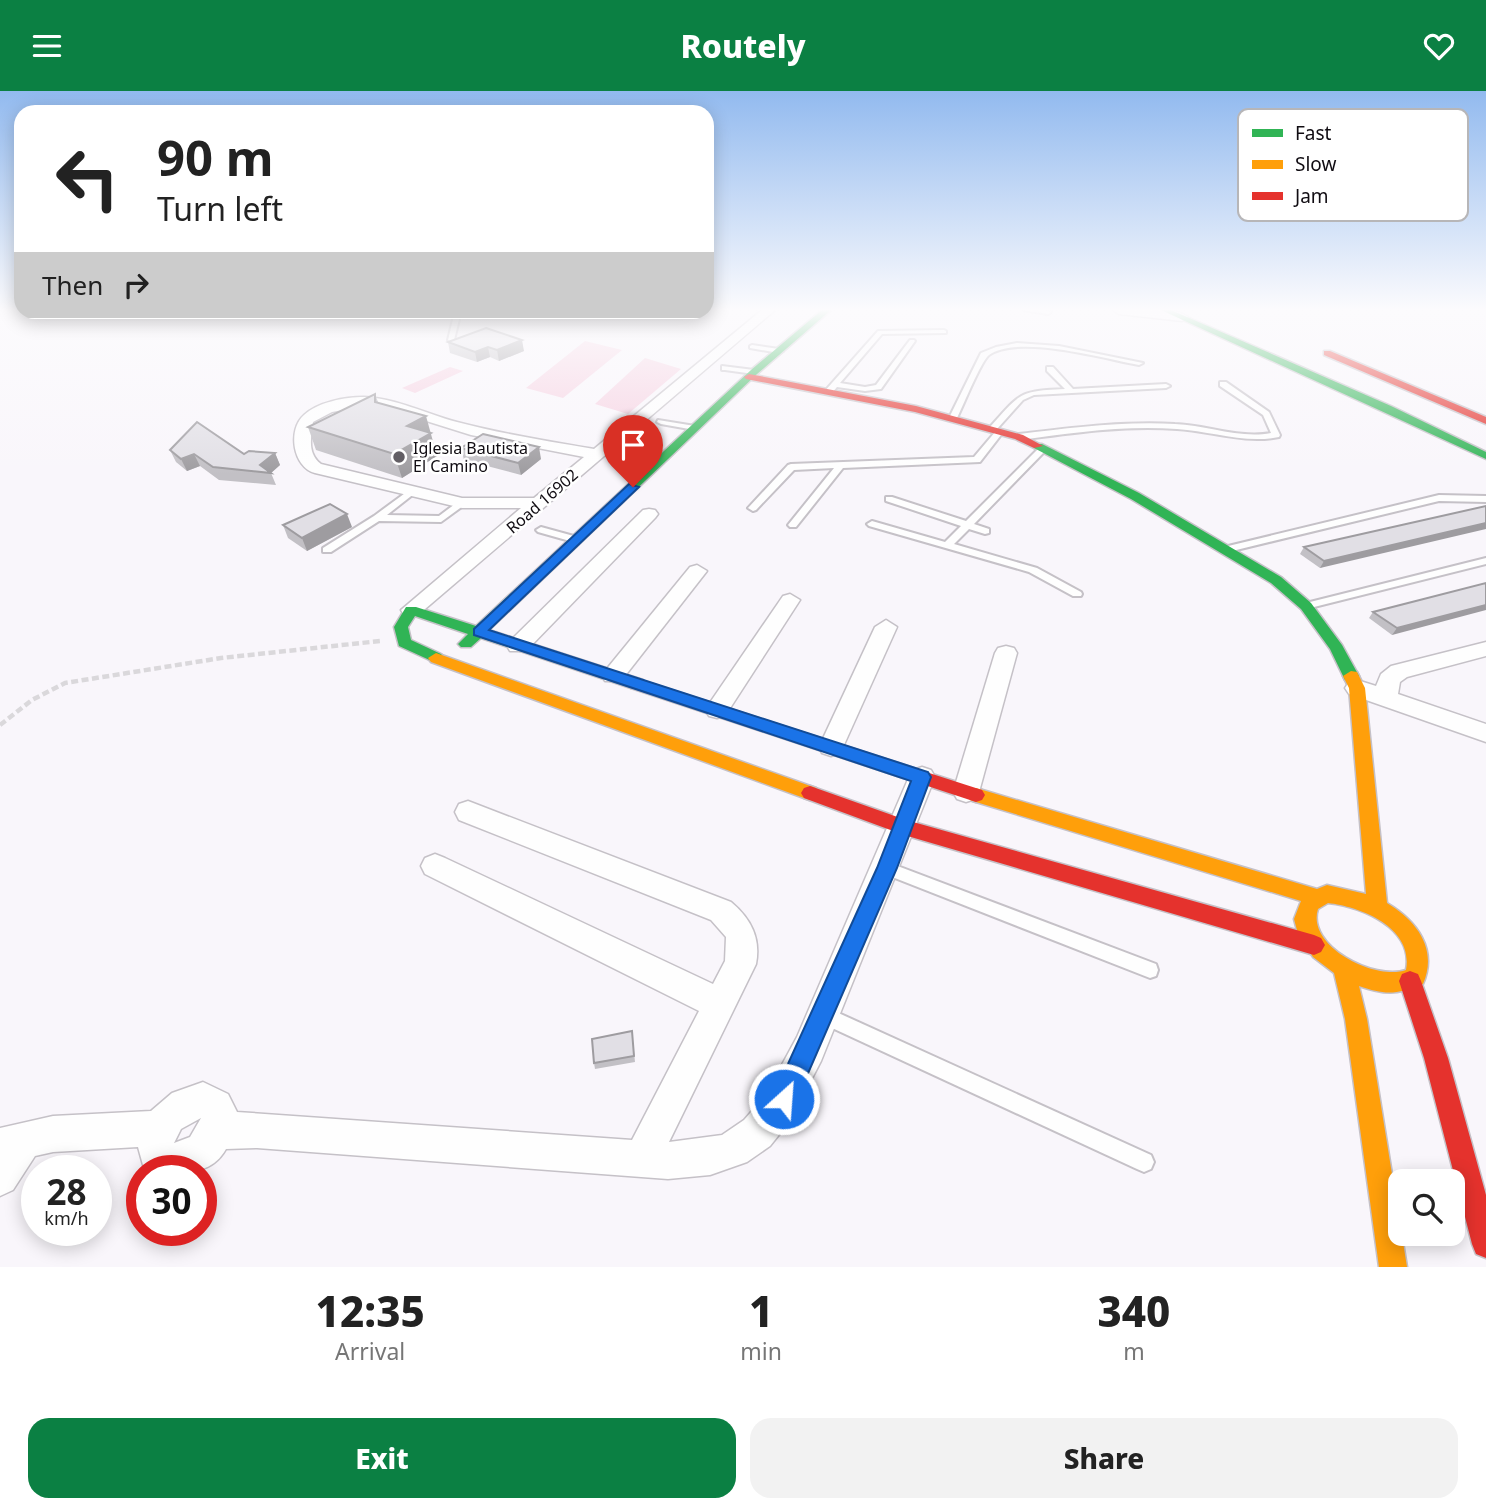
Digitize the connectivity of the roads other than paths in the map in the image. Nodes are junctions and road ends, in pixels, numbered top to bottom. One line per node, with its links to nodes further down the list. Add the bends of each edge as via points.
1 (703, 365): 25 (street, Road 16902)
2 (763, 365): 11 (main road)
3 (851, 365): 14 (lane)
4 (894, 365): 14 (lane, via 878,387)
5 (980, 365): 17 (lane)
6 (1290, 365): 26 (main road)
7 (1356, 365): 18 (main road)
8 (1367, 365): 16 (main road)
9 (725, 368): 11 (lane)
10 (1050, 369): 15 (lane)
11 (752, 375): 14 (main road); 20 (main road)
12 (1223, 384): 22 (lane, via 1266,414 1276,435 1176,426)
13 (1166, 386): 15 (lane)
14 (831, 388): 17 (main road)
15 (1070, 390): 21 (lane, via 1025,395)
16 (1474, 398)
17 (953, 418): 21 (main road)
18 (1486, 421)
19 (661, 422): 20 (lane)
20 (695, 428): 27 (main road)
21 (997, 430): 22 (main road); 28 (lane, via 977,460)
22 (1019, 437): 23 (main road)
23 (1044, 448): 39 (lane); 44 (main road)
24 (628, 451): 27 (lane)
25 (596, 454): 29 (street, via 452,426 370,401 307,418 302,454 315,468); 33 (street, Road 16902)
26 (1486, 456)
27 (664, 458): 42 (main road)
28 (841, 465): 34 (lane, via 791,467); 38 (lane)
29 (412, 491): 32 (street); 36 (lane)
30 (889, 499): 39 (lane)
31 (1486, 499): 44 (lane, via 1439,498)
32 (462, 503): 33 (street); 36 (lane, via 441,519)
33 (540, 503): 51 (street, Road 16902)
34 (753, 508)
35 (649, 514): 54 (street)
36 (377, 519): 45 (lane)
37 (872, 524): 43 (lane)
38 (793, 525)
39 (966, 525): 41 (lane); 43 (lane)
40 (541, 530): 42 (lane)
41 (985, 531)
42 (577, 540): 53 (main road)
43 (947, 545): 48 (lane, via 1033,570)
44 (1228, 549): 50 (main road)
45 (327, 550)
46 (1486, 561): 50 (lane)
47 (696, 571): 58 (street)
48 (1077, 594)
49 (790, 600): 61 (street)
50 (1306, 606): 59 (main road, via 1348,666)
51 (411, 610): 53 (main road); 57 (main road, via 401,627 402,639)
52 (886, 627): 63 (street)
53 (479, 632): 54 (main road); 57 (main road)
54 (517, 646): 58 (main road)
55 (1486, 649): 60 (street, via 1399,671 1389,678)
56 (1006, 653): 65 (street)
57 (446, 662): 67 (main road)
58 (613, 676): 61 (main road)
59 (1357, 688): 60 (street); 71 (main road)
60 (1385, 698): 62 (street)
61 (717, 710): 63 (main road)
62 (1486, 733)
63 (831, 747): 64 (main road)
64 (922, 777): 65 (main road); 67 (street)
65 (966, 792): 70 (main road)
66 (468, 812): 76 (street, via 721,911 739,929 744,950)
67 (904, 827): 69 (street); 72 (main road)
68 (435, 866): 76 (street)
69 (887, 868): 73 (lane); 77 (street)
70 (1315, 897): 71 (main road, via 1342,894); 72 (main road, via 1304,917)
71 (1377, 906): 75 (main road, via 1407,931 1416,945 1418,972)
72 (1314, 944): 74 (main road)
73 (1150, 970)
74 (1344, 971): 75 (main road, via 1381,985); 83 (main road, via 1356,1019)
75 (1410, 981): 82 (main road, via 1436,1058)
76 (720, 1003): 79 (street)
77 (823, 1015): 79 (street, via 784,1099 748,1139 730,1152 706,1160); 80 (lane)
78 (12, 1142): 79 (street, via 89,1130 160,1128 156,1152 172,1163 197,1154 216,1131 257,1130); 81 (street)
79 (642, 1159)
80 (1144, 1162)
81 (0, 1177)
82 (1486, 1244)
83 (1393, 1267)

